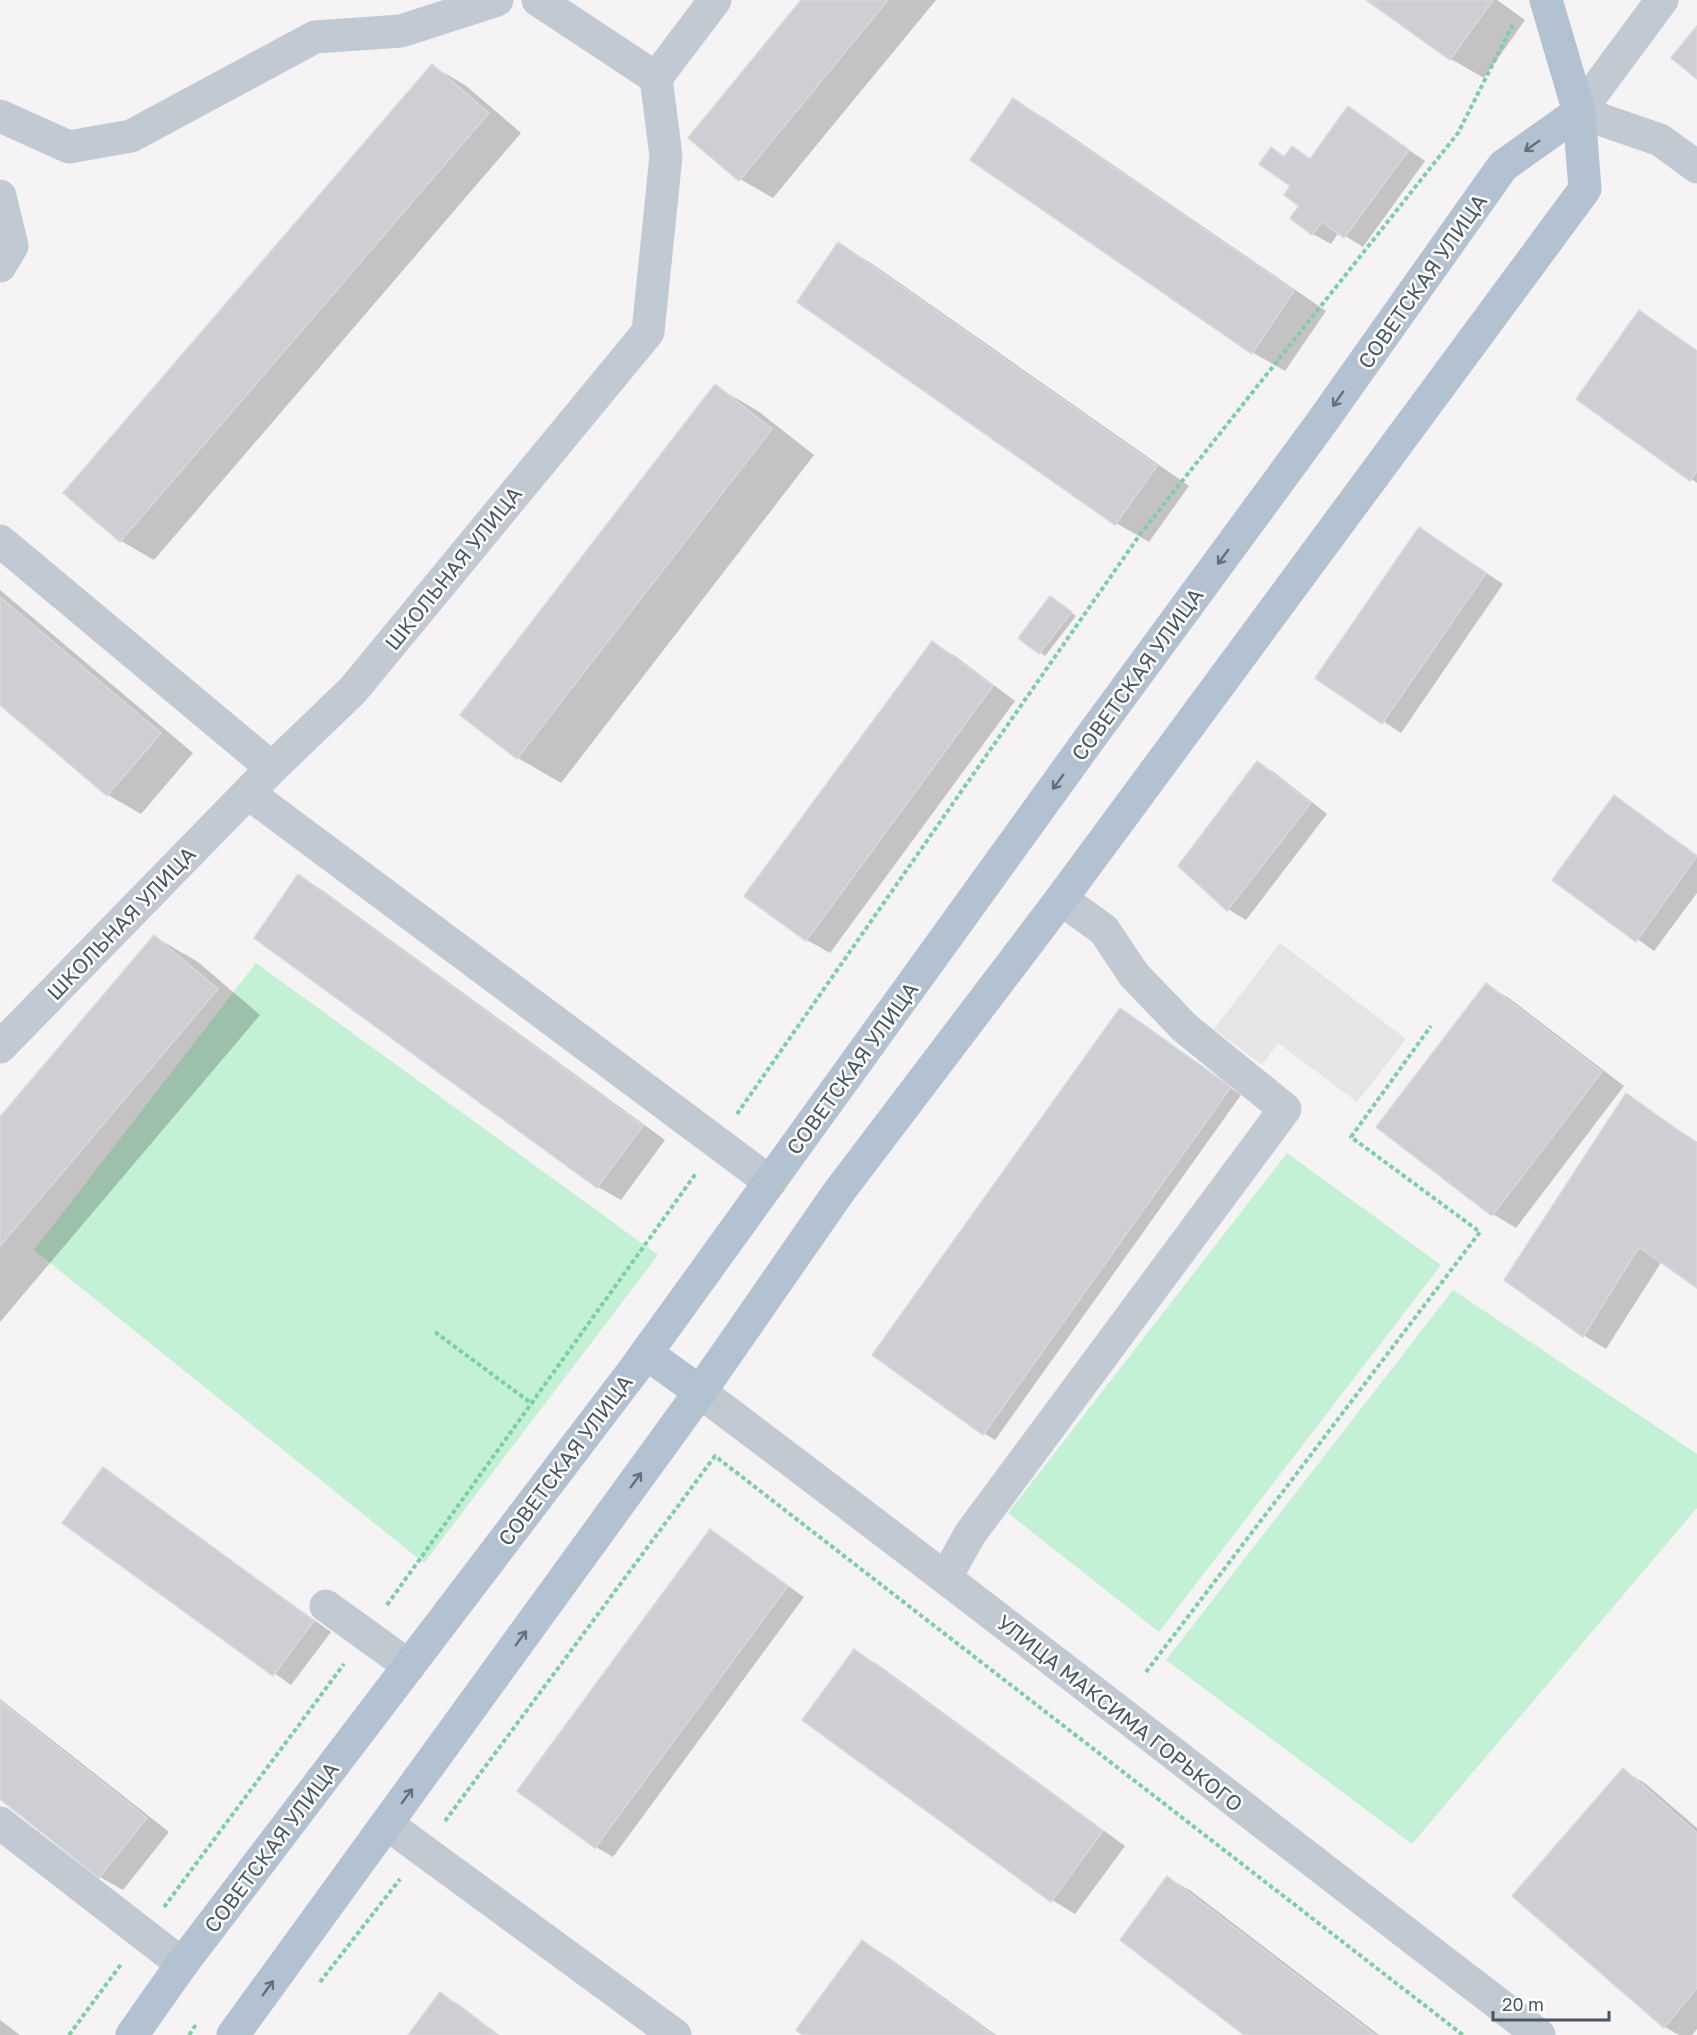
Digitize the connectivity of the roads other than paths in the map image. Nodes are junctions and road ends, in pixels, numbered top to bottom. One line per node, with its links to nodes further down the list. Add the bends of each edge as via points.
1 (497, 0): 8 (street, via 401,31 315,37 131,136 69,147)
2 (538, 0): 6 (street)
3 (716, 0): 6 (street)
4 (1546, 0): 7 (main road)
5 (1662, 0): 7 (street, СОВЕТСКАЯ УЛИЦА)
6 (656, 78): 13 (street, ШКОЛЬНАЯ УЛИЦА, via 666,156 648,332 353,690)
7 (1579, 112): 9 (street, via 1660,140); 15 (main road, via 1585,189); 17 (main road, СОВЕТСКАЯ УЛИЦА, one-way to 17, via 1503,166)
8 (0, 116)
9 (1697, 167)
10 (0, 196): 11 (street, via 12,246)
11 (0, 266)
12 (0, 542): 13 (street)
13 (272, 768): 14 (street, ШКОЛЬНАЯ УЛИЦА)
14 (248, 793): 16 (street, ШКОЛЬНАЯ УЛИЦА); 17 (street)
15 (1061, 899): 19 (main road, via 838,1193); 20 (street, via 1104,930 1134,975 1185,1028 1297,1118 970,1534)
16 (0, 1047)
17 (770, 1182): 18 (main road, СОВЕТСКАЯ УЛИЦА)
18 (646, 1353): 19 (main road); 22 (main road, СОВЕТСКАЯ УЛИЦА)
19 (700, 1392): 20 (street, УЛИЦА МАКСИМА ГОРЬКОГО); 24 (main road, one-way to 19)
20 (946, 1576): 29 (street, УЛИЦА МАКСИМА ГОРЬКОГО, via 1190,1769)
21 (326, 1606): 22 (street)
22 (409, 1666): 25 (main road, СОВЕТСКАЯ УЛИЦА)
23 (0, 1823): 25 (street)
24 (387, 1824): 27 (main road, one-way to 24); 28 (street)
25 (182, 1964): 26 (main road, СОВЕТСКАЯ УЛИЦА)
26 (132, 2035)
27 (233, 2035)
28 (675, 2035)
29 (1539, 2035)

